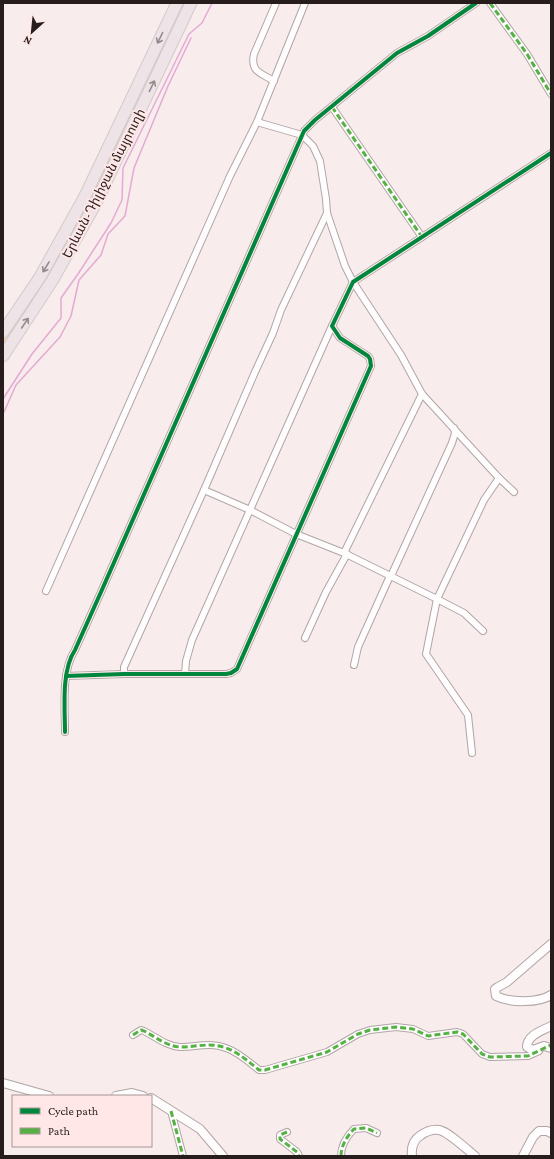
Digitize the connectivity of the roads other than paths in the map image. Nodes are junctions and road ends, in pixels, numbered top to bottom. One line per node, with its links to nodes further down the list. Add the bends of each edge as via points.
1 (177, 3): 17 (highway, Երևան-Դիլիջան մայրուղի, one-way to 17, via 84,198 40,277)
2 (191, 3): 18 (highway, Երևան-Դիլիջան մայրուղի, one-way to 2, via 52,281 93,209)
3 (276, 3): 7 (street, via 252,62 256,70)
4 (305, 3): 7 (street)
5 (476, 3): 9 (street, via 428,36 397,53)
6 (490, 3): 8 (street, via 527,54)
7 (274, 81): 10 (street)
8 (551, 93)
9 (332, 107): 11 (street); 14 (street)
10 (257, 122): 11 (street); 28 (street, via 230,176)
11 (302, 135): 13 (street, via 313,146 320,161); 35 (street, via 70,659)
12 (551, 153): 14 (street)
13 (326, 213): 15 (street); 22 (street, via 281,310)
14 (422, 237): 15 (street)
15 (353, 282): 16 (street); 19 (street, via 401,355)
16 (332, 326): 24 (street); 25 (street, via 340,338 368,356 371,366)
17 (3, 332)
18 (3, 356)
19 (422, 394): 20 (street); 26 (street)
20 (454, 428): 21 (street); 27 (street, via 452,443)
21 (499, 478): 23 (street); 29 (street, via 484,500)
22 (204, 490): 24 (street); 33 (street, via 124,667)
23 (514, 492)
24 (250, 510): 25 (street); 34 (street, via 192,640)
25 (296, 534): 26 (street); 34 (street, via 237,669 226,674)
26 (346, 554): 27 (street); 31 (street)
27 (390, 576): 29 (street); 32 (street, via 358,648)
28 (46, 591)
29 (437, 599): 30 (street, via 464,613); 37 (street, via 426,654 468,715)
30 (483, 631)
31 (305, 638)
32 (354, 665)
33 (124, 674): 34 (street); 35 (street)
34 (185, 674)
35 (66, 676): 36 (street)
36 (65, 732)
37 (472, 753)
38 (551, 944): 39 (street, via 495,992 496,996 502,999 528,1001)
39 (551, 994)
40 (551, 1026): 42 (street, via 535,1034 527,1044 531,1050)
41 (133, 1035): 42 (street, via 141,1030 165,1043 180,1047 225,1047 259,1070 327,1052 370,1030 396,1026 428,1036 457,1032 463,1034 482,1054 490,1056 528,1056)
42 (550, 1046)
43 (3, 1083): 44 (street)
44 (45, 1095)
45 (121, 1095): 46 (street)
46 (139, 1095)
47 (152, 1099): 48 (street)
48 (171, 1111): 52 (street); 53 (street, via 200,1129)
49 (287, 1132): 54 (street, via 280,1135 280,1139)
50 (377, 1133): 55 (street, via 366,1128 354,1129 345,1141)
51 (551, 1133): 58 (street, via 539,1131)
52 (183, 1156)
53 (223, 1156)
54 (299, 1156)
55 (341, 1156)
56 (412, 1156): 57 (street, via 411,1150 417,1137 434,1129 441,1130)
57 (474, 1156)
58 (523, 1156)

